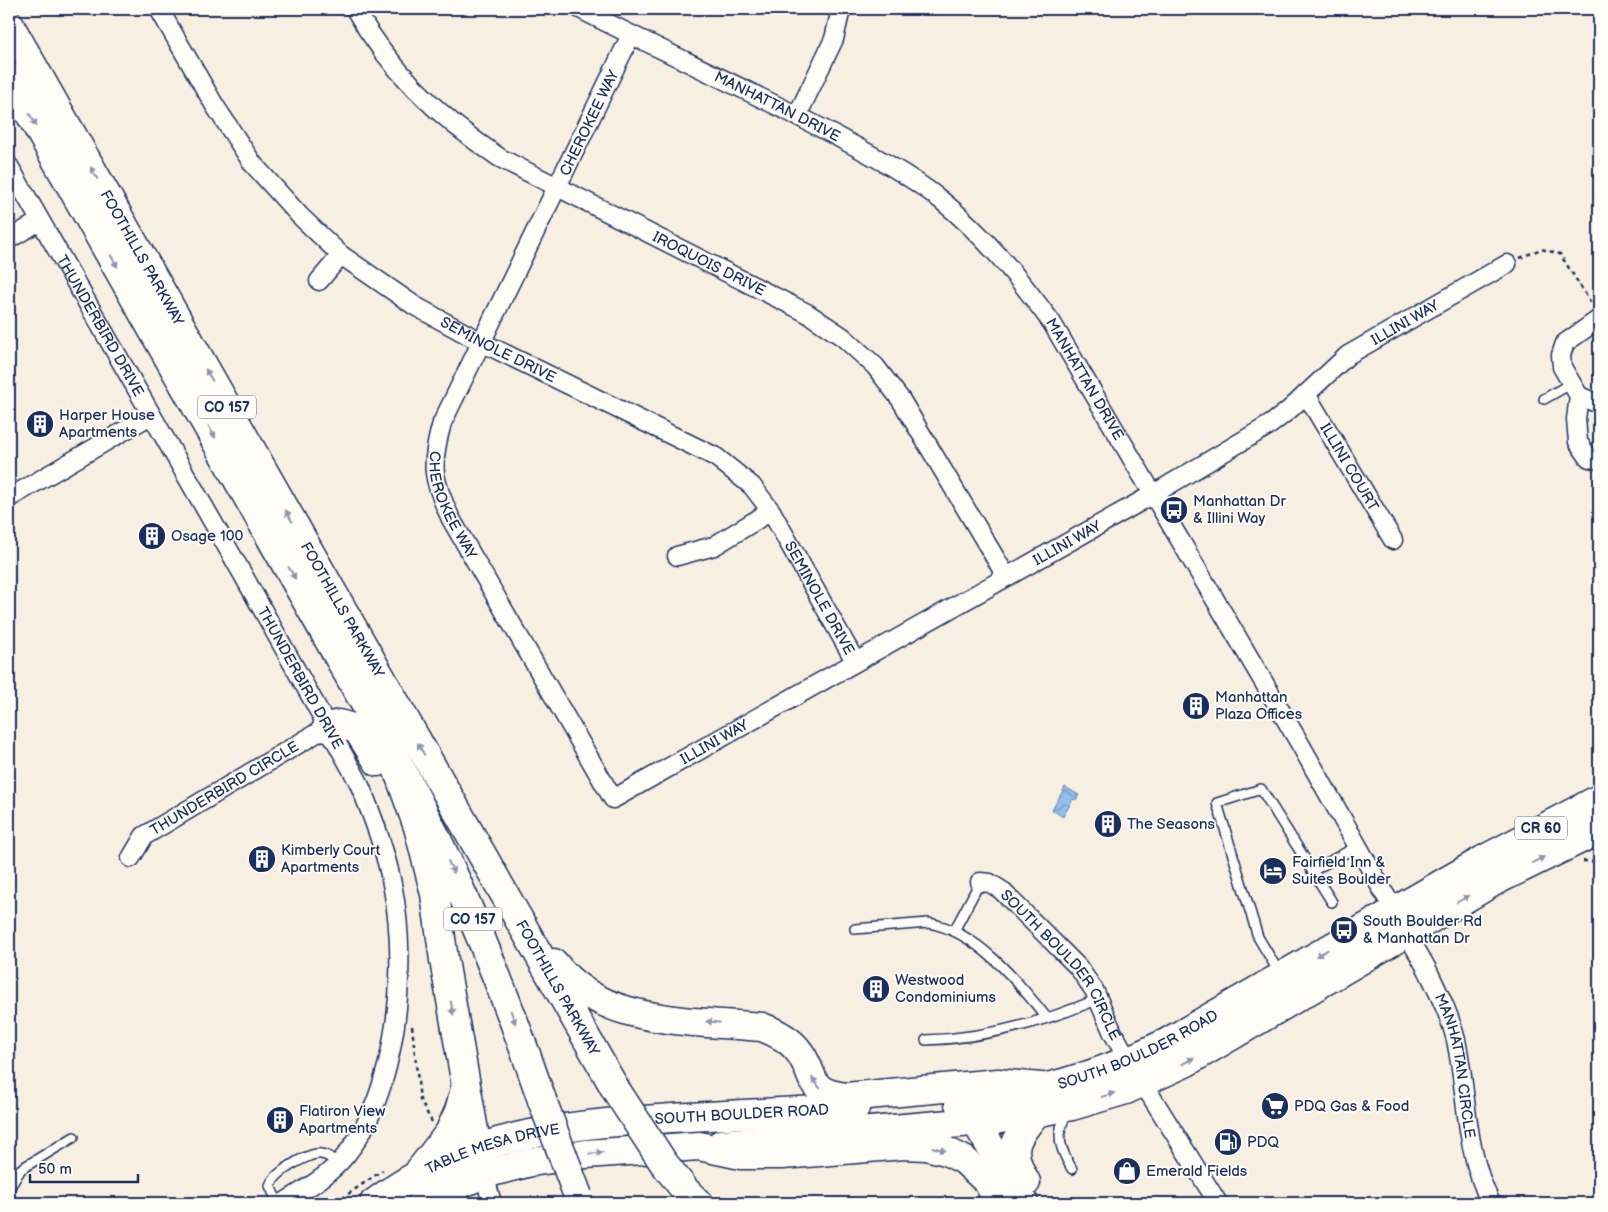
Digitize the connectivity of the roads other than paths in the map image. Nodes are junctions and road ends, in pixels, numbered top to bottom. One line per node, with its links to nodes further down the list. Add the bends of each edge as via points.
1 (159, 9): 13 (street, SEMINOLE DRIVE, via 253,164)
2 (355, 9): 10 (street, IROQUOIS DRIVE, via 390,62 426,101 466,136)
3 (580, 9): 6 (street, MANHATTAN DRIVE)
4 (841, 9): 8 (street, via 834,39)
5 (9, 24): 41 (main road, FOOTHILLS PARKWAY / CO 157, one-way to 5)
6 (631, 35): 8 (street, MANHATTAN DRIVE); 10 (street, CHEROKEE WAY)
7 (9, 77): 32 (main road, FOOTHILLS PARKWAY / CO 157, one-way to 32)
8 (797, 116): 24 (street, MANHATTAN DRIVE, via 891,165 940,200 986,241 1016,274 1052,323)
9 (9, 166): 11 (street, THUNDERBIRD DRIVE)
10 (557, 188): 17 (street, CHEROKEE WAY); 29 (street, IROQUOIS DRIVE, via 807,313 843,337 874,366 901,400)
11 (40, 221): 12 (street); 22 (street, THUNDERBIRD DRIVE)
12 (9, 239)
13 (341, 255): 15 (street); 17 (street, SEMINOLE DRIVE, via 415,306)
14 (1507, 264): 19 (street, ILLINI WAY, via 1366,343 1348,355)
15 (319, 281)
16 (1597, 314): 18 (street, via 1565,343 1561,354 1562,367)
17 (481, 342): 26 (street, SEMINOLE DRIVE, via 716,457 752,486); 33 (street, CHEROKEE WAY, via 436,442 433,467 438,491)
18 (1576, 390): 20 (lane); 21 (street); 23 (street, via 1578,442 1588,458)
19 (1306, 394): 24 (street, ILLINI WAY, via 1271,424); 27 (street, ILLINI COURT)
20 (1544, 400)
21 (1599, 404)
22 (151, 415): 25 (street); 31 (street, THUNDERBIRD DRIVE)
23 (1599, 460)
24 (1152, 495): 29 (street, ILLINI WAY); 36 (street, MANHATTAN DRIVE)
25 (9, 498)
26 (771, 511): 28 (street, via 714,546); 30 (street, SEMINOLE DRIVE)
27 (1394, 540)
28 (677, 556)
29 (1006, 576): 30 (street, ILLINI WAY)
30 (855, 661): 33 (street, ILLINI WAY)
31 (327, 727): 37 (street, THUNDERBIRD CIRCLE, via 144,836); 46 (main road, via 339,724 357,729 371,750 404,824); 62 (street, THUNDERBIRD DRIVE, via 358,781 382,843 393,890 399,946 396,1008 388,1059 377,1099 364,1129)
32 (389, 746): 46 (main road, via 424,849 435,894); 68 (main road, CO 157, one-way to 68, bridge, via 471,913 514,1019)
33 (612, 799)
34 (1599, 799): 39 (main road, SOUTH BOULDER ROAD / CR 60)
35 (1599, 830): 39 (main road, SOUTH BOULDER ROAD / CR 60, one-way to 35)
36 (1358, 846): 38 (lane); 43 (street, MANHATTAN DRIVE)
37 (131, 858)
38 (1312, 871): 42 (lane); 47 (lane, via 1261,789 1217,803 1258,937)
39 (1489, 871): 43 (main road, SOUTH BOULDER ROAD)
40 (980, 882): 45 (lane); 48 (street, SOUTH BOULDER CIRCLE, via 990,883 1000,890 1050,939 1078,967)
41 (507, 900): 53 (main road, one-way to 41, via 998,1083 846,1097 822,1092 814,1084 798,1050 776,1032 762,1027 638,1014 582,990 559,970 532,925); 67 (main road, FOOTHILLS PARKWAY / CO 157, bridge, via 616,1090)
42 (1332, 902)
43 (1400, 922): 47 (main road, SOUTH BOULDER ROAD, one-way to 47); 51 (main road, SOUTH BOULDER ROAD, one-way to 43, via 1187,1062); 78 (street, MANHATTAN CIRCLE, via 1444,1004 1456,1040 1469,1139 1482,1185)
44 (855, 930): 45 (lane, via 928,923)
45 (954, 931): 49 (lane, via 1014,976)
46 (444, 960): 52 (main road, one-way to 52)
47 (1282, 976): 51 (main road, SOUTH BOULDER ROAD, via 1166,1043)
48 (1098, 999): 49 (lane); 51 (street, SOUTH BOULDER CIRCLE, via 1113,1033)
49 (1047, 1018): 50 (lane, via 1010,1030 958,1039)
50 (926, 1040)
51 (1137, 1072): 53 (main road, SOUTH BOULDER ROAD); 54 (main road, SOUTH BOULDER ROAD, one-way to 51); 77 (street)
52 (466, 1083): 60 (main road); 65 (main road, via 449,1133)
53 (1051, 1088): 55 (main road, SOUTH BOULDER ROAD)
54 (1072, 1106): 56 (main road, SOUTH BOULDER ROAD); 63 (lane, via 1059,1131 1059,1140)
55 (968, 1112): 56 (main road, SOUTH BOULDER ROAD); 57 (main road, SOUTH BOULDER ROAD); 59 (main road, SOUTH BOULDER ROAD); 75 (main road)
56 (1037, 1112): 76 (main road, via 1022,1132 1014,1154 1017,1167)
57 (621, 1121): 60 (main road, TABLE MESA DRIVE, via 548,1129)
58 (74, 1137): 66 (lane, via 21,1169)
59 (699, 1146): 61 (main road, SOUTH BOULDER ROAD); 74 (main road, one-way to 74, via 718,1152 750,1155 926,1146 964,1160 988,1182)
60 (477, 1148): 64 (street); 65 (main road, TABLE MESA DRIVE)
61 (637, 1150): 64 (main road, TABLE MESA DRIVE, one-way to 61, via 531,1162)
62 (337, 1164): 69 (lane, via 328,1156 309,1155 276,1176 270,1186); 70 (street, THUNDERBIRD DRIVE, via 322,1179)
63 (1072, 1169)
64 (484, 1174): 72 (main road, TABLE MESA DRIVE); 73 (street)
65 (416, 1176): 71 (main road, TABLE MESA DRIVE)
66 (9, 1189)
67 (693, 1199)
68 (579, 1200)
69 (278, 1203)
70 (283, 1203)
71 (374, 1203)
72 (422, 1203)
73 (492, 1203)
74 (999, 1203)
75 (1024, 1203)
76 (1038, 1203)
77 (1218, 1203)
78 (1492, 1203)

